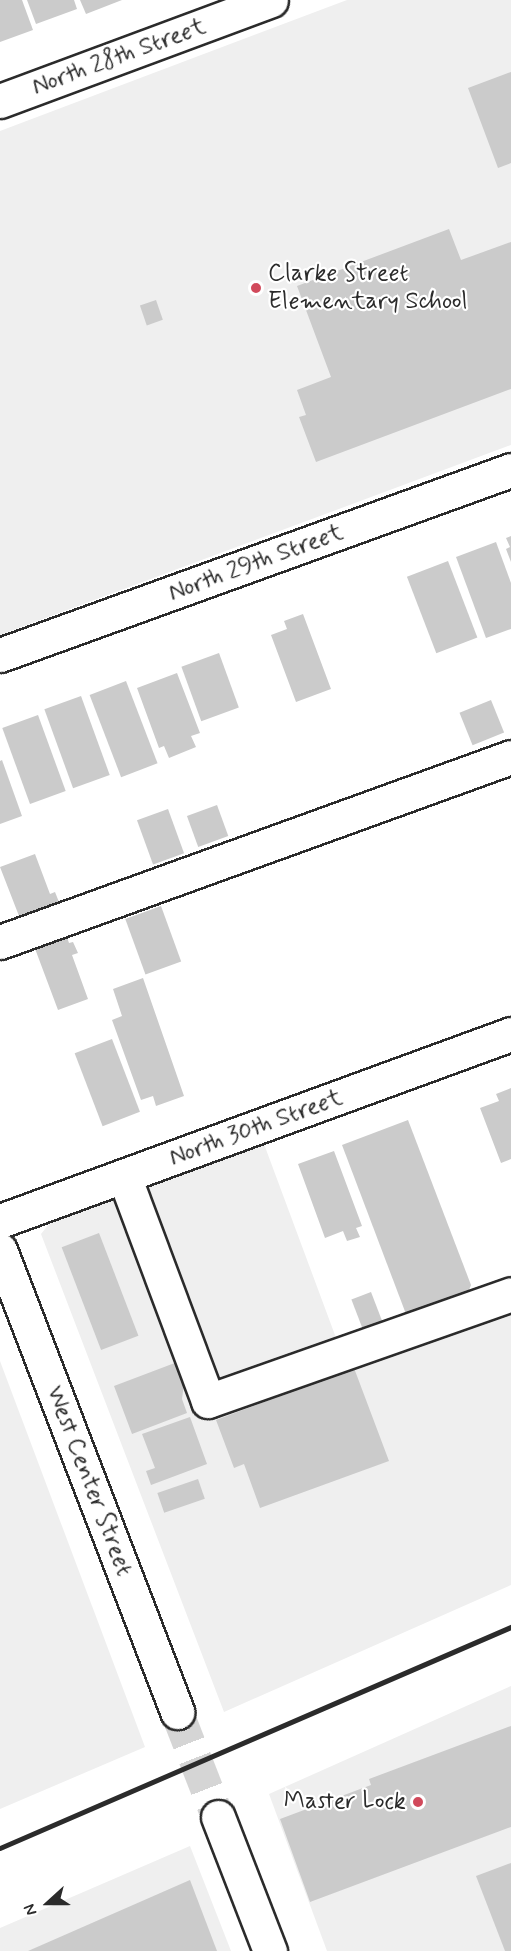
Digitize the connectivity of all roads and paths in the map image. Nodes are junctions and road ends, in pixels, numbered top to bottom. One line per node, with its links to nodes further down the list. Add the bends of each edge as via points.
1 (271, 0): 2 (street, North 28th Street)
2 (0, 101)
3 (511, 470): 4 (street, North 29th Street)
4 (0, 656)
5 (511, 757): 6 (street)
6 (0, 942)
7 (511, 1034): 8 (street, North 30th Street)
8 (124, 1176): 9 (street, North 30th Street); 11 (street, via 208,1401)
9 (0, 1221)
10 (0, 1250): 12 (street, West Center Street)
11 (511, 1294)
12 (177, 1712)
13 (218, 1817): 14 (street)
14 (270, 1951)

